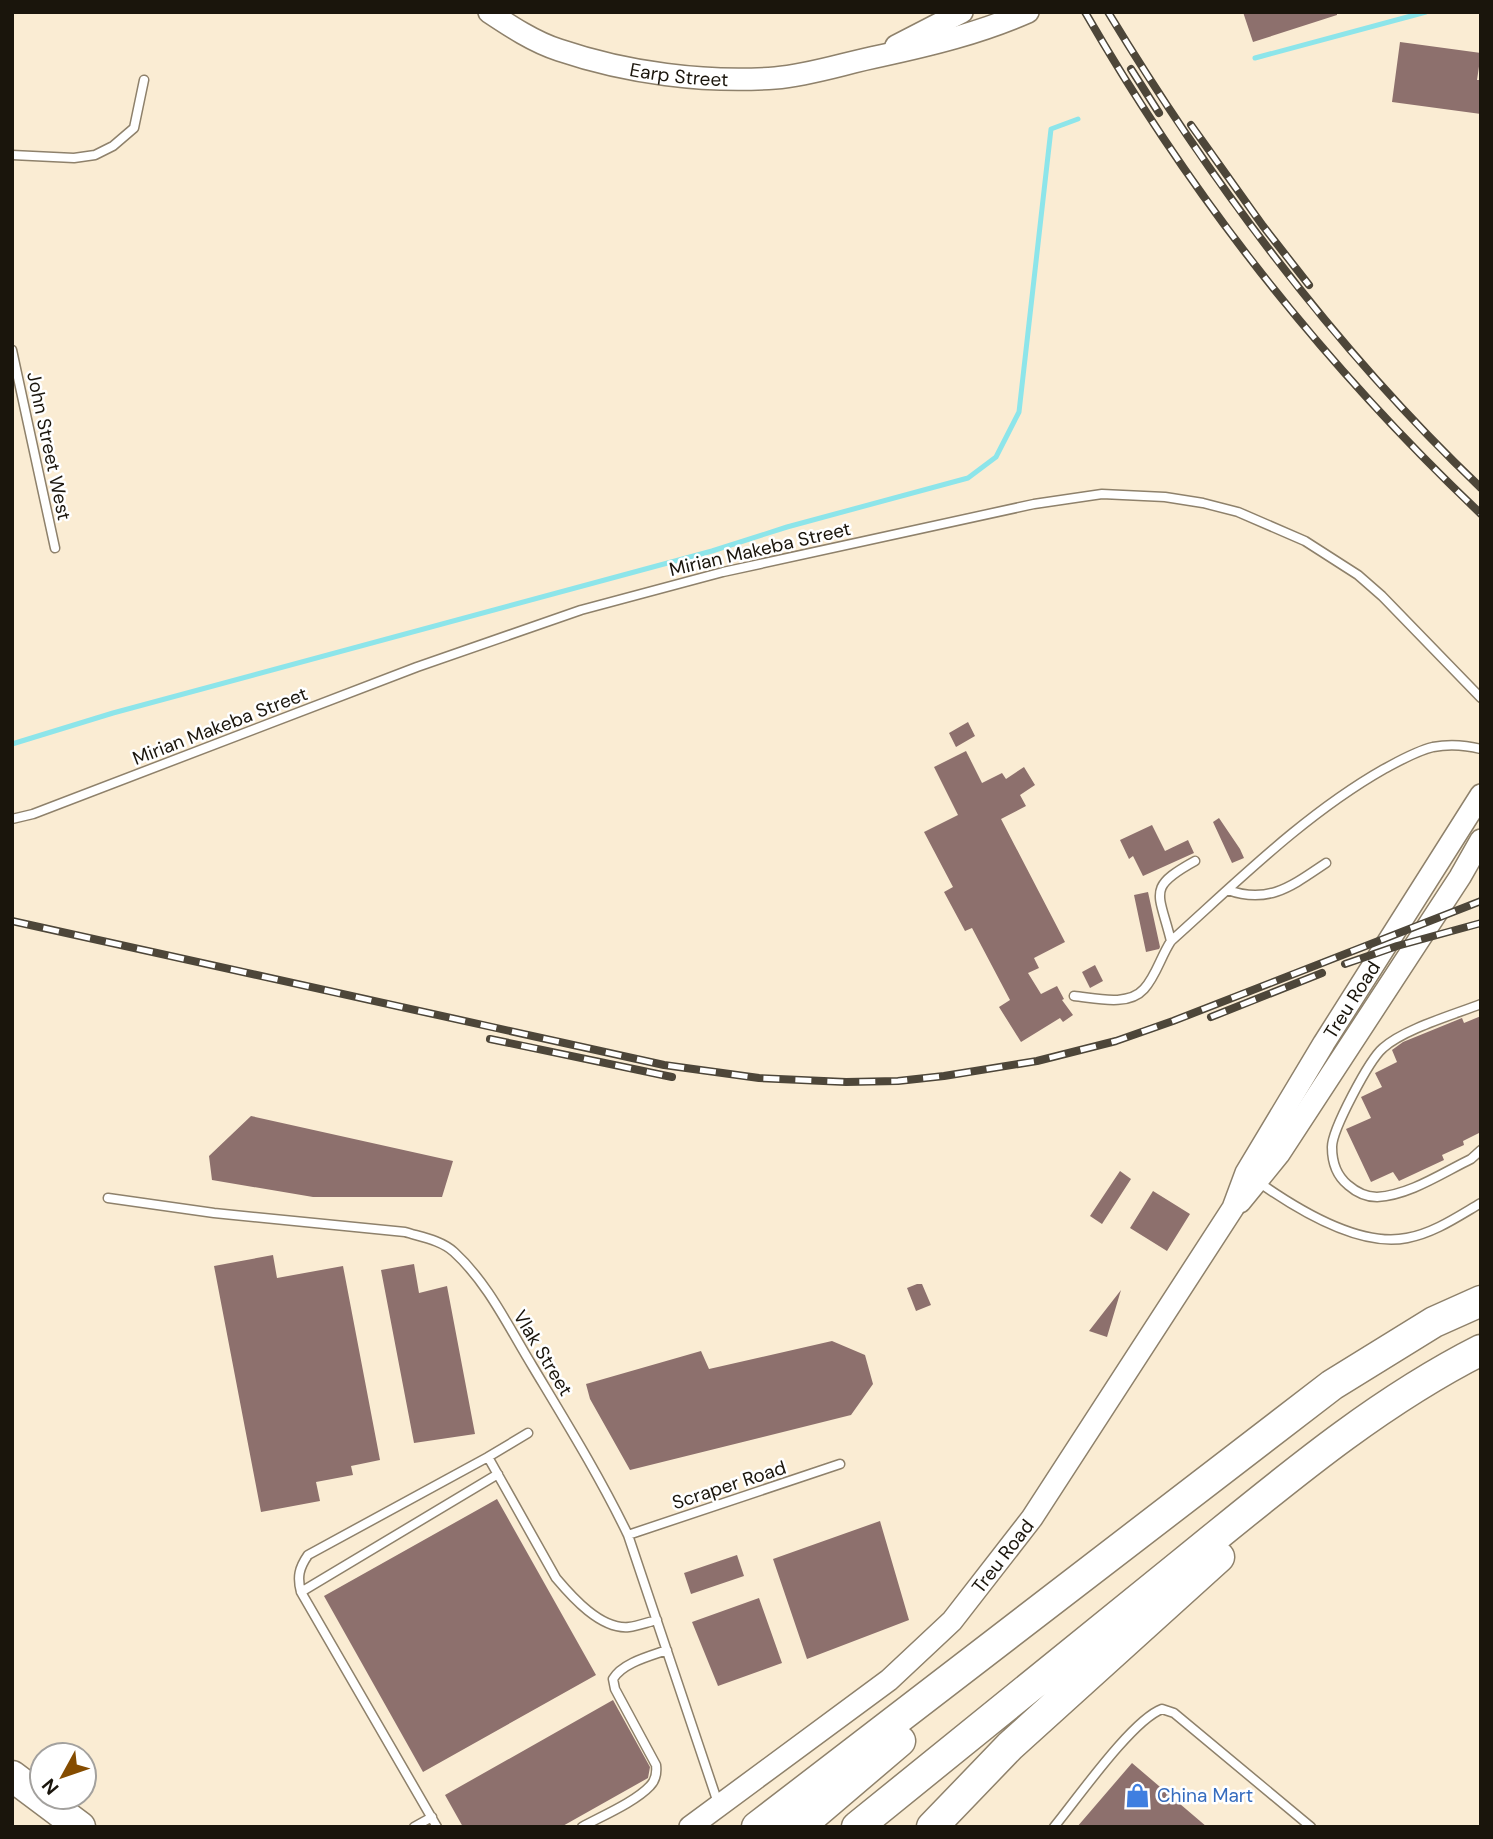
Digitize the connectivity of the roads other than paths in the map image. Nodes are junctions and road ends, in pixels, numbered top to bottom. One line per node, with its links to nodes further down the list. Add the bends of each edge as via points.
1 (488, 12): 4 (street, Earp Street, via 557,50 658,73 776,78)
2 (962, 12): 4 (street, Earp Street)
3 (1028, 12): 4 (street, Earp Street, via 952,40)
4 (879, 56)
5 (144, 80): 6 (lane, via 134,128 113,146 74,158)
6 (12, 155)
7 (12, 350): 8 (lane, John Street West)
8 (55, 548)
9 (1481, 698): 12 (lane, Mirian Makeba Street, via 1382,596 1305,541 1238,512 1203,503 1102,494 723,572 581,610)
10 (1481, 749): 16 (lane, via 1432,747 1370,777 1312,817)
11 (1481, 795): 21 (street, Treu Road, via 1361,981)
12 (12, 819)
13 (1481, 840): 21 (street, Treu Road, via 1279,1154)
14 (1195, 861): 17 (lane, via 1161,884 1159,894)
15 (1325, 863): 16 (lane, via 1272,894 1251,896)
16 (1228, 890): 17 (lane)
17 (1171, 941): 18 (lane, via 1145,989 1136,996 1117,1000)
18 (1074, 996)
19 (1481, 1004): 20 (lane, via 1401,1036 1382,1049 1356,1089 1332,1145 1334,1167 1346,1184 1375,1197 1401,1193)
20 (1481, 1150)
21 (1252, 1177): 23 (lane, via 1301,1210 1343,1230 1377,1238 1405,1239 1427,1232); 39 (street, Treu Road, via 1032,1518 961,1611 889,1680)
22 (108, 1198): 31 (lane, Vlak Street, via 405,1232 452,1250 496,1305 608,1493)
23 (1481, 1203)
24 (1481, 1301): 35 (highway, via 1434,1322 1332,1385)
25 (1481, 1350): 26 (highway)
26 (1356, 1427): 50 (highway); 51 (highway, via 1331,1456 1010,1746)
27 (528, 1433): 28 (lane)
28 (488, 1457): 30 (lane); 32 (lane, via 308,1555 300,1567)
29 (840, 1464): 31 (lane, Scraper Road)
30 (498, 1474): 32 (lane); 33 (lane, via 556,1578 583,1607 610,1624 628,1628)
31 (628, 1535): 33 (lane, Vlak Street)
32 (301, 1592): 41 (lane)
33 (657, 1620): 34 (lane, Vlak Street)
34 (667, 1650): 39 (lane, Vlak Street); 46 (lane, via 639,1660 613,1679 656,1765 655,1779 650,1787)
35 (983, 1654): 48 (highway); 49 (highway, via 922,1723)
36 (12, 1755): 37 (highway)
37 (28, 1769)
38 (12, 1776): 42 (highway)
39 (719, 1806): 47 (street, Treu Road)
40 (72, 1811): 43 (highway)
41 (432, 1817): 44 (lane); 45 (lane)
42 (80, 1827)
43 (89, 1827)
44 (414, 1827)
45 (437, 1827)
46 (582, 1827)
47 (690, 1827)
48 (757, 1827)
49 (799, 1827)
50 (857, 1827)
51 (932, 1827)
52 (1054, 1827): 53 (lane, via 1132,1732 1151,1713 1162,1709 1174,1713)
53 (1311, 1827)

